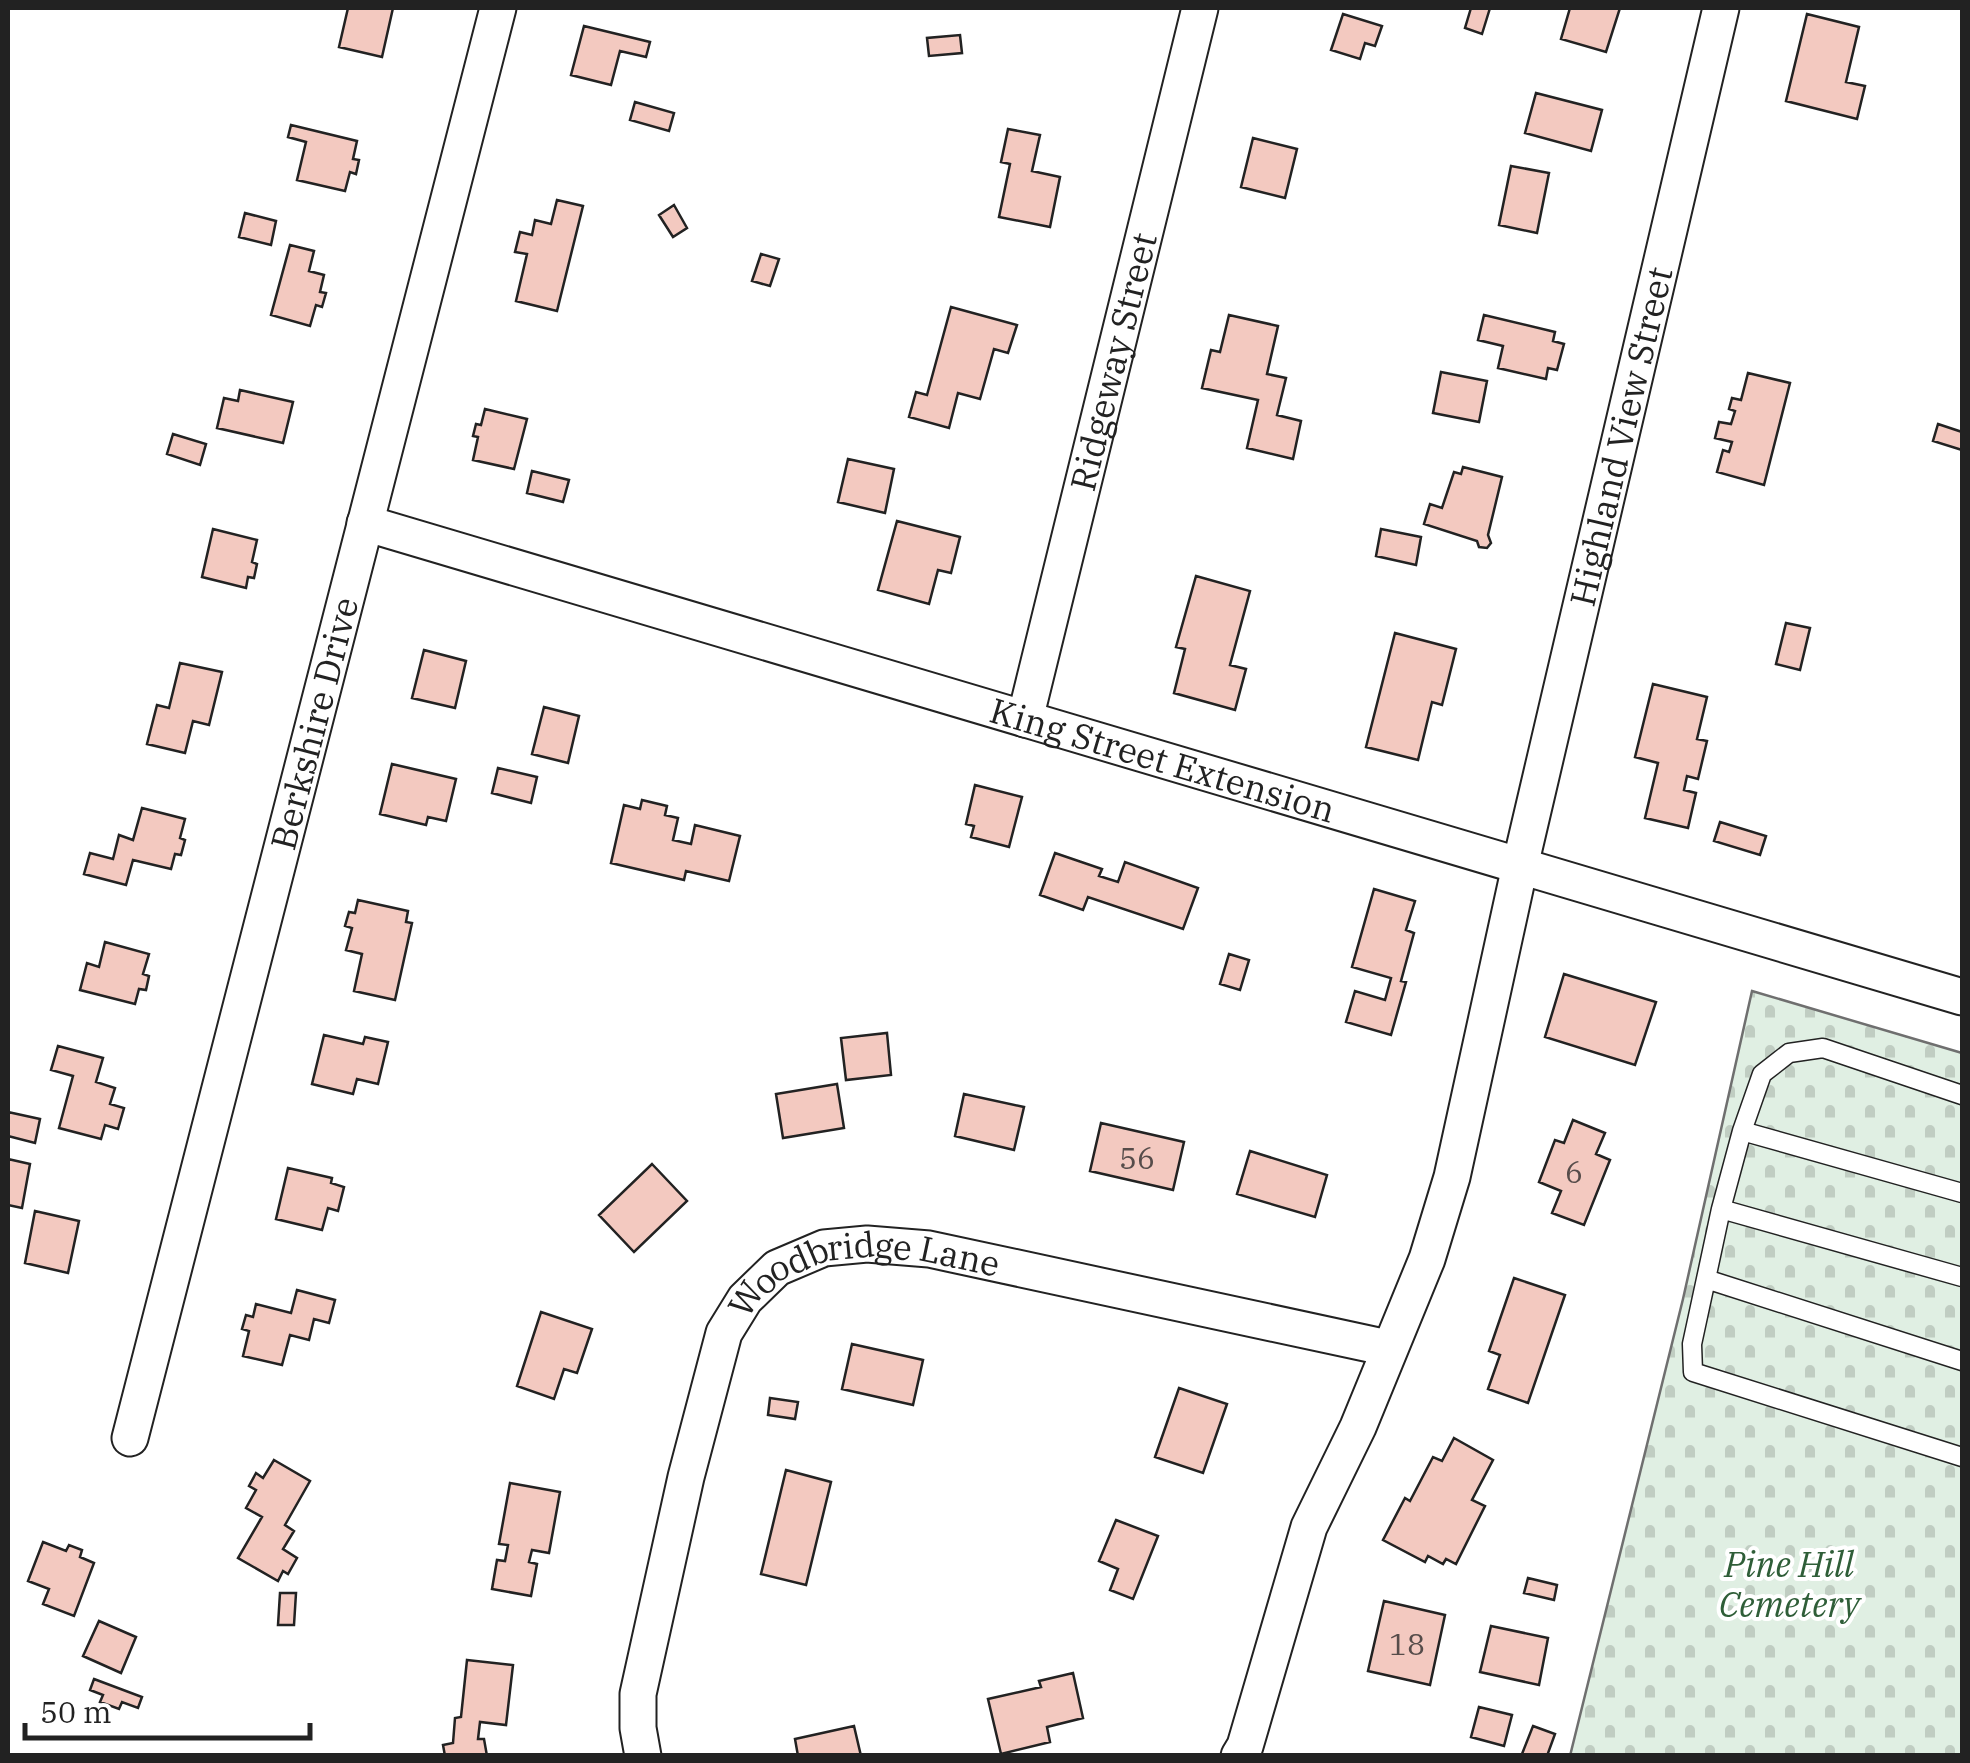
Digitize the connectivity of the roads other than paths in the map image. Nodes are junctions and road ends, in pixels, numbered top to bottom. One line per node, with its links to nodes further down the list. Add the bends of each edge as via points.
1 (498, 8): 4 (street, Berkshire Drive)
2 (1200, 8): 5 (street, Ridgeway Street)
3 (1721, 8): 6 (street, Highland View Street)
4 (364, 523): 5 (street, King Street Extension); 16 (street, Berkshire Drive)
5 (1025, 719): 6 (street, King Street Extension)
6 (1520, 866): 7 (street, King Street Extension); 14 (street, via 1452,1177)
7 (1962, 997)
8 (1962, 1094): 9 (lane, via 1823,1048 1789,1053 1762,1074)
9 (1742, 1132): 10 (lane); 11 (lane)
10 (1962, 1193)
11 (1722, 1209): 12 (lane); 13 (lane)
12 (1962, 1277)
13 (1706, 1279): 15 (lane); 17 (lane, via 1692,1344 1694,1372)
14 (1388, 1348): 18 (street, Woodbridge Lane, via 929,1249 824,1248 777,1268 745,1299 724,1333 638,1694); 19 (street, via 1309,1527)
15 (1962, 1361)
16 (130, 1438)
17 (1962, 1457)
18 (643, 1756)
19 (1239, 1756)

